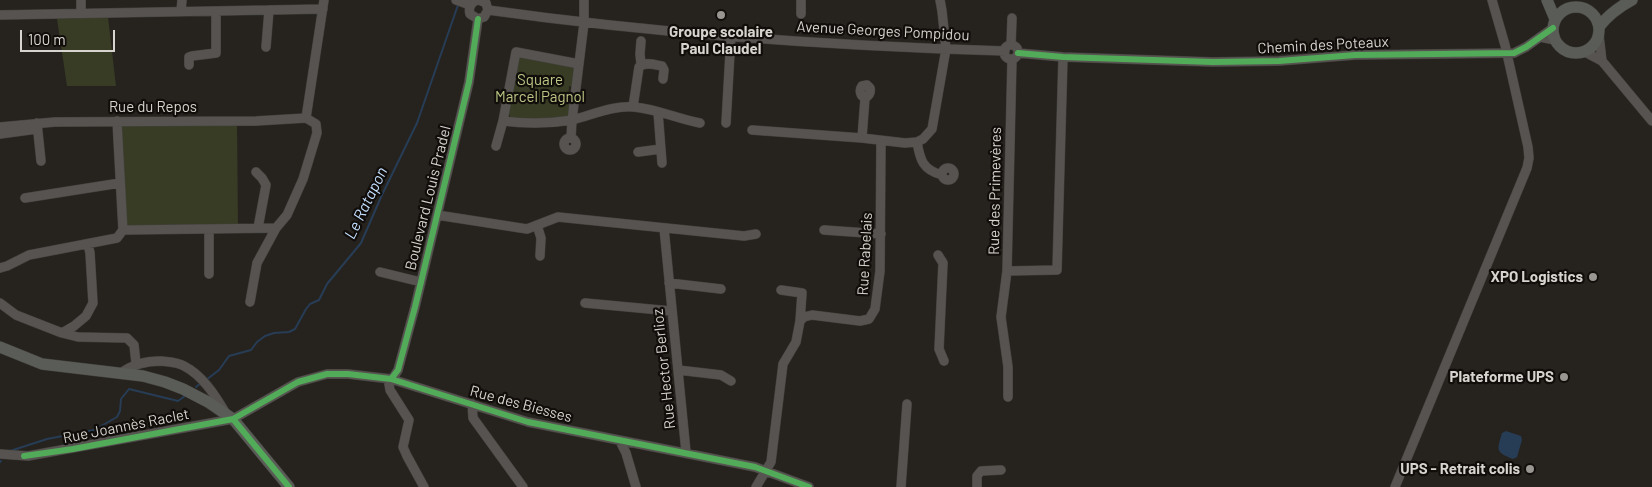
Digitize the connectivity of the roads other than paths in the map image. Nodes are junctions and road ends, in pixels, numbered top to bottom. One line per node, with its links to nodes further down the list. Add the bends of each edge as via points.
1 (81, 0): 19 (street)
2 (182, 0): 16 (street)
3 (584, 0): 24 (street)
4 (800, 0): 20 (street)
5 (940, 0): 33 (street)
6 (1492, 0): 35 (street)
7 (1547, 0): 25 (main road)
8 (1553, 0): 13 (main road)
9 (1632, 0): 12 (main road)
10 (469, 2): 15 (street, via 486,3); 23 (street, via 470,14)
11 (324, 4): 14 (street); 46 (street)
12 (1620, 7): 18 (main road); 26 (main road, via 1606,18)
13 (1567, 8): 18 (main road, via 1580,7); 25 (main road, via 1558,14)
14 (269, 10): 17 (street); 31 (street)
15 (488, 10): 23 (street, via 484,17); 24 (street, Avenue Georges Pompidou)
16 (181, 11): 17 (street); 19 (street)
17 (216, 11): 41 (street, via 216,53 189,57)
18 (1592, 13): 26 (main road)
19 (81, 14): 21 (street)
20 (801, 14)
21 (0, 15)
22 (1012, 18): 32 (street)
23 (478, 19): 70 (street, Boulevard Louis Pradel, via 469,82)
24 (584, 23): 27 (street, Avenue Georges Pompidou); 39 (street)
25 (1554, 23): 28 (street, Chemin des Poteaux); 29 (main road)
26 (1599, 31): 34 (main road, via 1596,42); 38 (street)
27 (731, 36): 33 (street, Avenue Georges Pompidou); 52 (street)
28 (1540, 37): 29 (street); 35 (street, Chemin des Poteaux, via 1519,51)
29 (1555, 40): 34 (main road, via 1571,53)
30 (642, 41): 40 (street)
31 (266, 47)
32 (1008, 48): 33 (street, Avenue Georges Pompidou); 36 (street, via 1006,56)
33 (946, 49): 60 (street, via 932,129)
34 (1585, 52): 38 (street)
35 (1506, 53): 37 (street, Chemin des Poteaux, via 1355,55 1213,62); 121 (street, via 1528,146 1527,168)
36 (1015, 56): 37 (street); 84 (street, Rue des Primevères)
37 (1063, 57): 84 (street, Rue des Primevères, via 1057,270)
38 (1602, 61): 50 (street)
39 (579, 64): 47 (street); 49 (street, via 516,52)
40 (641, 64): 42 (street, via 662,66); 44 (street)
41 (188, 65)
42 (663, 80)
43 (865, 98): 58 (street)
44 (633, 107): 45 (street); 47 (street)
45 (658, 112): 51 (street); 62 (street)
46 (306, 118): 48 (street, Rue du Repos); 73 (street, via 316,124 317,133 296,197 288,215)
47 (572, 120): 49 (street, via 550,124); 57 (street)
48 (117, 121): 53 (street, Rue du Repos); 68 (street)
49 (503, 121): 61 (street)
50 (1652, 121)
51 (700, 123)
52 (726, 123)
53 (37, 126): 54 (street, Rue du Repos); 56 (street); 64 (street)
54 (0, 127)
55 (752, 130): 58 (street)
56 (0, 134)
57 (571, 138)
58 (862, 138): 59 (street)
59 (881, 141): 60 (street); 79 (street, Rue Rabelais)
60 (917, 142): 67 (street, via 923,163 932,172)
61 (496, 146)
62 (661, 150): 63 (street); 65 (street)
63 (638, 152)
64 (41, 161)
65 (662, 163)
66 (256, 172): 72 (street, via 266,184)
67 (942, 175)
68 (120, 183): 69 (street); 76 (street)
69 (25, 198)
70 (437, 215): 71 (street, via 527,229); 87 (street, Boulevard Louis Pradel)
71 (537, 225): 74 (street, via 558,217); 81 (street, via 541,238)
72 (258, 228): 73 (street); 75 (street)
73 (276, 228): 91 (street, via 257,263)
74 (664, 228): 78 (street, via 744,236); 88 (street, Rue Hector Berlioz)
75 (208, 229): 76 (street); 86 (street)
76 (123, 230): 80 (street, via 117,238)
77 (824, 230): 79 (street)
78 (756, 234)
79 (881, 234): 95 (street, Rue Rabelais, via 880,271 873,316 860,321 812,315 804,316)
80 (88, 245): 83 (street, via 29,255); 96 (street, via 93,303 86,316)
81 (540, 256)
82 (938, 256): 98 (street, via 943,263 939,349)
83 (0, 268)
84 (1007, 271): 104 (street, via 1001,317 1008,367)
85 (380, 272): 87 (street)
86 (210, 274)
87 (421, 282): 102 (street, Boulevard Louis Pradel, via 398,370)
88 (669, 283): 89 (street); 94 (street, Rue Hector Berlioz)
89 (721, 289)
90 (781, 290): 95 (street, via 802,293)
91 (250, 302)
92 (0, 303): 96 (street, via 16,315)
93 (585, 303): 94 (street)
94 (671, 311): 100 (street, Rue Hector Berlioz)
95 (800, 321): 112 (street, via 796,342 783,364 771,462)
96 (62, 333): 99 (street, via 127,338 134,345)
97 (0, 347): 101 (main road, via 42,364)
98 (944, 362)
99 (136, 364): 101 (street); 107 (street, via 154,361 184,366 213,392)
100 (678, 370): 103 (street, via 721,375); 109 (street, Rue Hector Berlioz)
101 (121, 373): 107 (main road, via 174,385)
102 (391, 379): 105 (street, Rue des Biesses); 107 (street, Rue des Biesses, via 327,374 290,386); 114 (street, via 390,390 409,420 403,447)
103 (731, 381)
104 (1008, 397)
105 (472, 404): 108 (street, Rue des Biesses, via 528,422); 115 (street, via 473,418)
106 (907, 404): 119 (street)
107 (230, 416): 110 (street, Rue Joannès Raclet, via 28,456); 113 (main road)
108 (620, 441): 109 (street, Rue des Biesses); 116 (street)
109 (686, 452): 112 (street, Rue des Biesses)
110 (0, 454)
111 (1001, 470): 120 (street, via 981,471 977,476)
112 (767, 471): 117 (street); 118 (street, Rue des Biesses)
113 (289, 487)
114 (424, 487)
115 (523, 487)
116 (636, 487)
117 (756, 487)
118 (809, 487)
119 (901, 487)
120 (977, 487)
121 (1395, 487)

